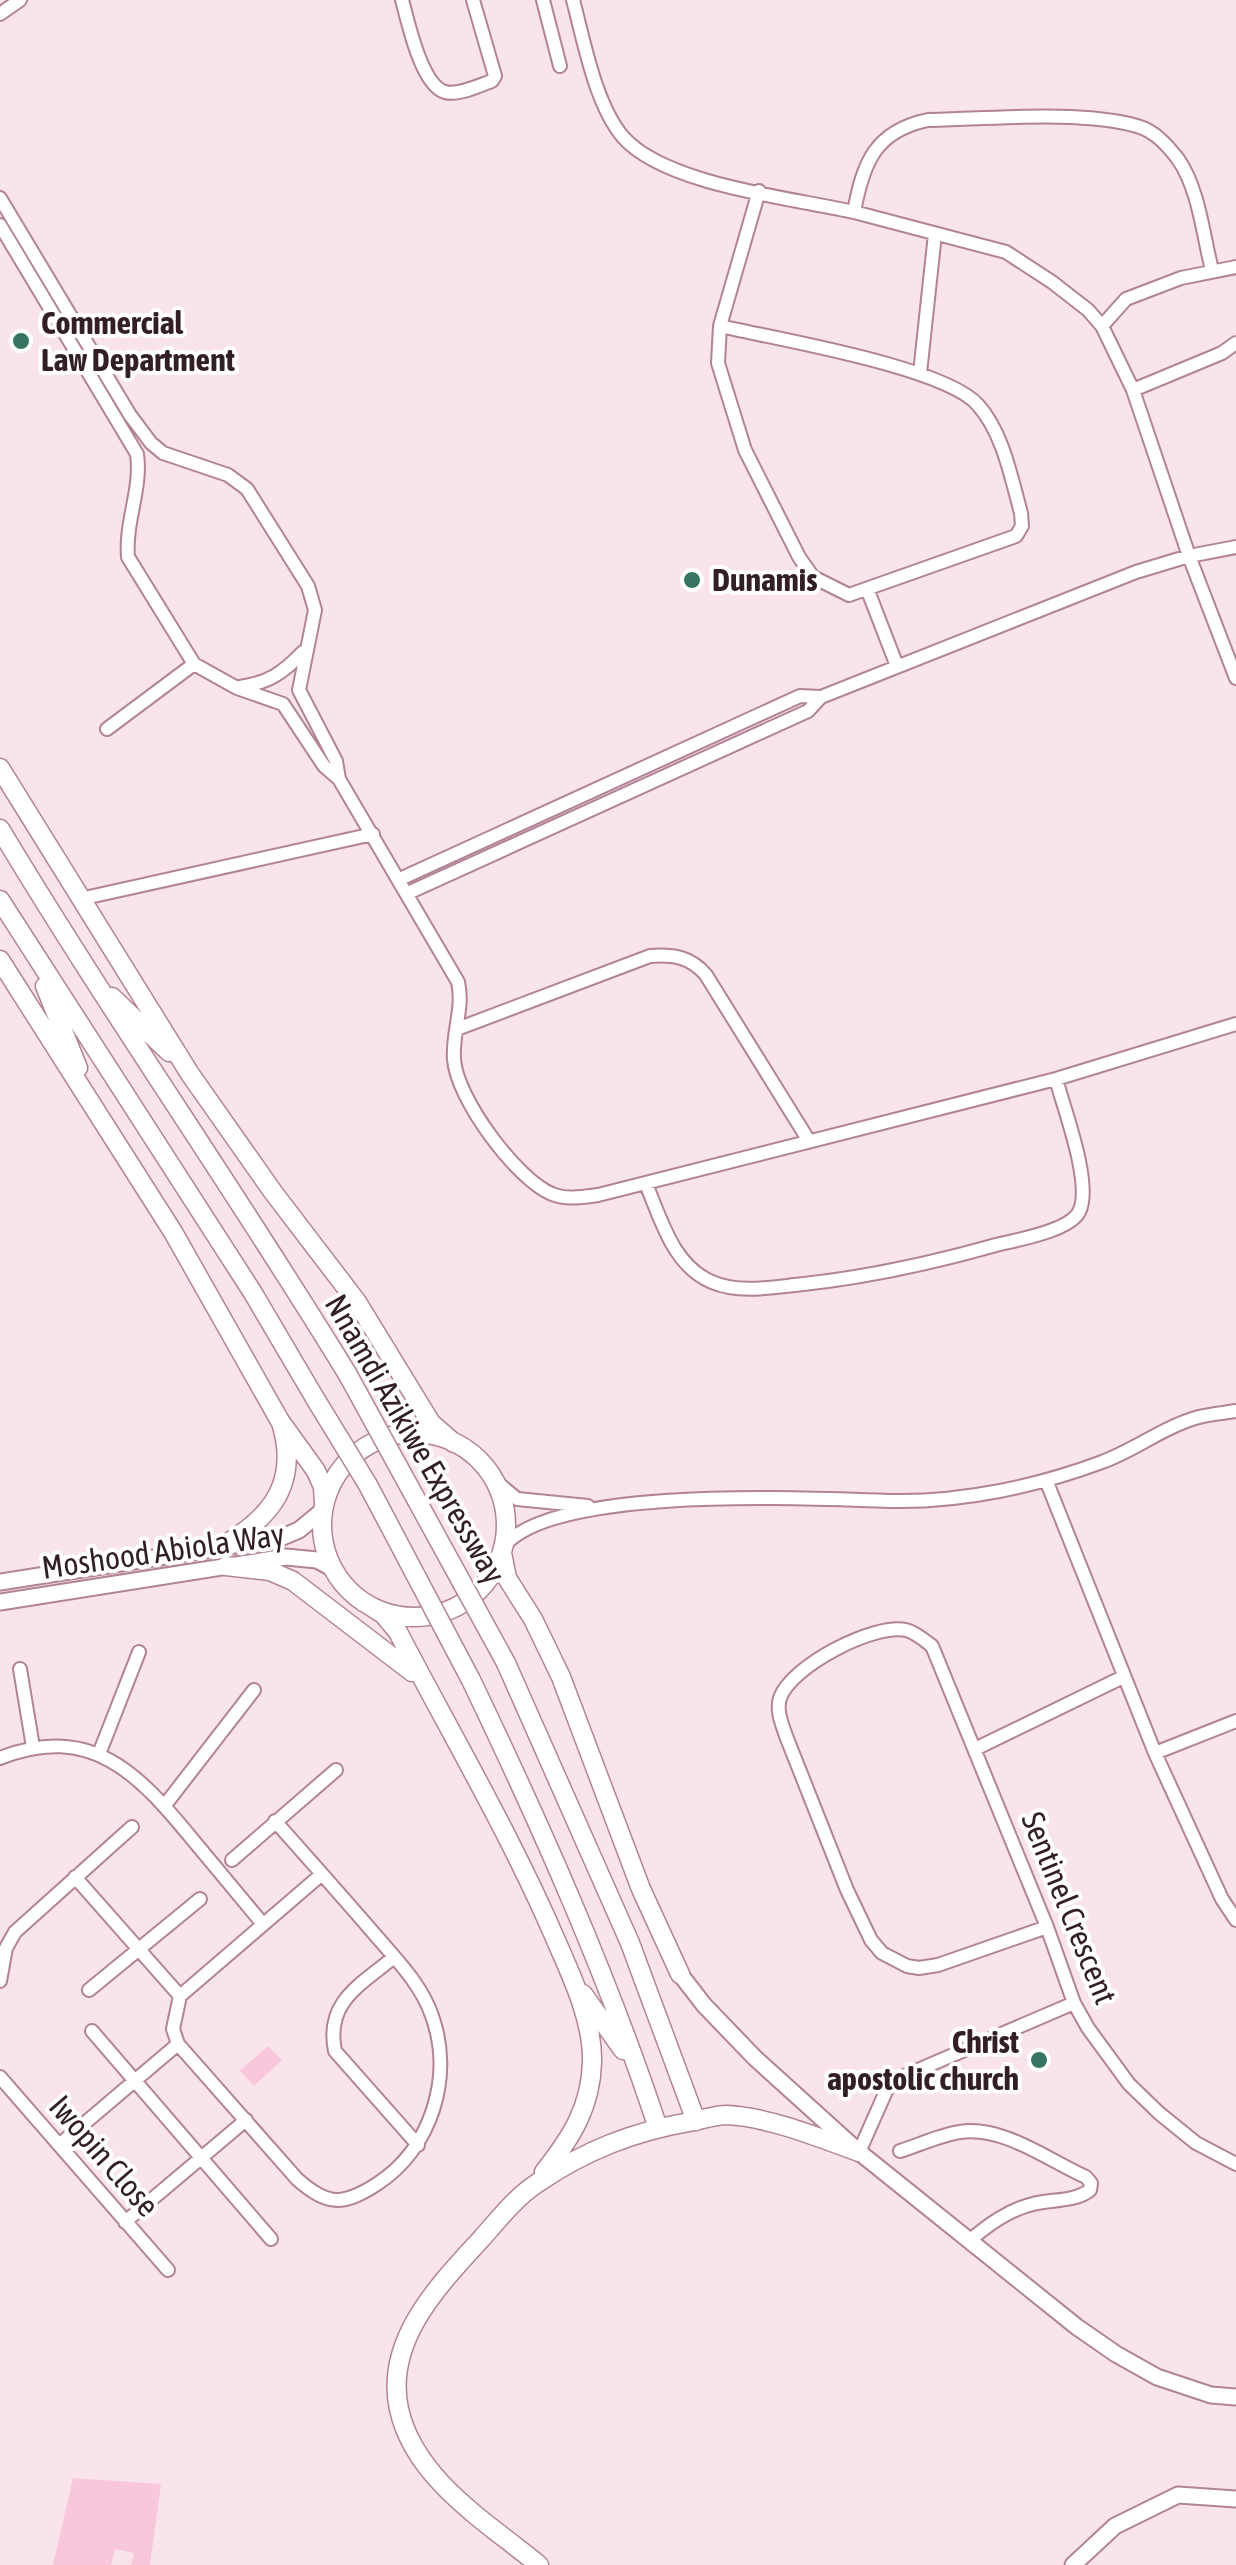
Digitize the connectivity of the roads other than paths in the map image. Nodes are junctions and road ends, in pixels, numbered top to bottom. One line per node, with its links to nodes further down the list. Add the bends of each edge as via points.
1 (20, 0): 6 (street)
2 (402, 0): 3 (street, via 420,62 439,88 452,92 495,76)
3 (472, 0)
4 (543, 0): 7 (street)
5 (572, 0): 8 (street, via 595,78 623,137 681,173)
6 (0, 14)
7 (560, 66)
8 (759, 191): 10 (street); 17 (street)
9 (0, 198): 25 (street, via 151,443 247,489 308,586 315,610)
10 (854, 212): 12 (street); 14 (street, via 870,157 906,125 1079,118 1136,125 1160,137 1180,162)
11 (0, 225): 26 (street, via 136,454 140,474 128,557)
12 (935, 234): 16 (street, via 1006,252); 20 (street)
13 (1236, 267): 14 (street)
14 (1212, 270): 15 (street)
15 (1122, 302): 16 (street); 18 (street)
16 (1088, 310): 18 (street)
17 (720, 326): 20 (street); 24 (street, via 718,363 734,419 799,557 833,589 850,595)
18 (1102, 326): 21 (street)
19 (1236, 343): 21 (street)
20 (920, 373): 24 (street, via 955,387 992,422 1022,526 1009,540)
21 (1133, 390): 23 (street)
22 (1236, 547): 23 (street)
23 (1189, 556): 27 (street); 28 (street)
24 (868, 591): 27 (street)
25 (305, 650): 29 (street, via 264,684); 35 (street, via 299,690)
26 (194, 664): 29 (street); 31 (street)
27 (897, 666): 30 (street)
28 (1236, 678)
29 (237, 688): 35 (street, via 283,704)
30 (821, 697): 32 (street, via 800,696); 33 (street, via 808,711)
31 (107, 729)
32 (717, 734): 33 (street); 38 (street)
33 (724, 750): 39 (street)
34 (0, 768): 40 (highway, Nnamdi Azikiwe Expressway)
35 (340, 779): 37 (street)
36 (0, 830): 44 (highway, Nnamdi Azikiwe Expressway)
37 (372, 834): 38 (street); 40 (street)
38 (400, 879): 39 (street)
39 (408, 894): 46 (street, via 458,982)
40 (80, 899): 47 (highway, Nnamdi Azikiwe Expressway)
41 (0, 900): 42 (highway, Nnamdi Azikiwe Expressway)
42 (30, 948): 49 (highway); 99 (highway, Nnamdi Azikiwe Expressway, bridge, via 368,1485 532,1808)
43 (0, 960): 49 (highway)
44 (85, 970): 47 (highway); 101 (highway, Nnamdi Azikiwe Expressway, bridge, via 288,1276 506,1662 630,1943)
45 (1236, 1024): 48 (street)
46 (456, 1028): 50 (street, via 650,956 678,956 706,975); 51 (street, via 454,1059 463,1086 529,1180 564,1197)
47 (190, 1074): 54 (highway, Nnamdi Azikiwe Expressway, via 356,1302 431,1423)
48 (1056, 1079): 50 (street); 51 (street, via 1082,1183 1079,1213 1070,1223 928,1264 834,1281 723,1286 683,1260)
49 (94, 1106): 53 (highway)
50 (808, 1141): 51 (street)
51 (646, 1184)
52 (1236, 1411): 56 (street, via 1196,1418 1103,1462)
53 (280, 1421): 58 (highway, via 320,1479); 60 (highway, via 286,1469 274,1503)
54 (454, 1443): 55 (highway); 58 (highway, via 408,1434 364,1448 332,1482)
55 (493, 1478): 57 (street, via 517,1498); 59 (highway, via 504,1512)
56 (1046, 1480): 57 (street, via 937,1499 787,1497); 67 (street)
57 (595, 1507): 59 (street, via 531,1524)
58 (323, 1508): 60 (main road, Moshood Abiola Way, via 292,1534); 61 (highway)
59 (502, 1550): 64 (highway, via 482,1587 450,1610 410,1617); 90 (highway, Nnamdi Azikiwe Expressway, via 507,1578 561,1676)
60 (221, 1558): 61 (main road, Moshood Abiola Way, via 296,1557); 62 (main road, Moshood Abiola Way); 63 (main road, Moshood Abiola Way); 68 (highway, via 293,1581 398,1658)
61 (332, 1568): 64 (highway)
62 (0, 1582)
63 (0, 1602)
64 (372, 1607): 68 (highway, via 398,1632)
65 (139, 1652): 74 (street)
66 (20, 1670): 71 (street)
67 (1123, 1676): 72 (street); 73 (street)
68 (427, 1688): 89 (highway, via 517,1854)
69 (254, 1690): 77 (street)
70 (1236, 1721): 73 (street)
71 (33, 1748): 74 (street); 75 (street)
72 (975, 1749): 86 (street, Sentinel Crescent); 86 (street, Sentinel Crescent, via 937,1655 908,1630 871,1633 805,1667 780,1698 786,1736 859,1916 882,1953 919,1968)
73 (1155, 1752): 84 (street)
74 (99, 1754): 77 (street, via 124,1766)
75 (0, 1758)
76 (336, 1770): 78 (street)
77 (165, 1806): 85 (street)
78 (275, 1821): 80 (street); 81 (street)
79 (132, 1827): 82 (street)
80 (232, 1860)
81 (322, 1874): 85 (street); 88 (street)
82 (74, 1878): 87 (street); 91 (street, via 15,1932)
83 (200, 1898): 87 (street)
84 (1236, 1920)
85 (262, 1923): 93 (street)
86 (1047, 1927): 94 (street, Sentinel Crescent)
87 (138, 1950): 92 (street); 93 (street)
88 (394, 1956): 104 (street, via 432,2014 440,2051 436,2100); 104 (street, via 339,2004 332,2036 335,2051)
89 (569, 1971): 99 (highway); 109 (highway, via 590,2041 589,2093 565,2146)
90 (680, 1974): 106 (main road, via 755,2058)
91 (0, 1981)
92 (89, 1990)
93 (180, 1996): 96 (street, via 173,2028)
94 (1074, 2003): 106 (street, via 896,2079); 108 (street, Sentinel Crescent, via 1129,2084 1178,2130)
95 (92, 2031): 98 (street)
96 (178, 2044): 98 (street); 100 (street)
97 (0, 2077): 103 (street, Iwopin Close)
98 (134, 2080): 103 (street); 107 (street)
99 (642, 2080): 102 (highway, Nnamdi Azikiwe Expressway)
100 (246, 2120): 104 (street, via 297,2179 330,2201 373,2187); 107 (street)
101 (696, 2121): 102 (highway); 106 (highway, via 725,2115)
102 (658, 2128): 109 (highway, via 611,2141)
103 (59, 2145): 110 (street, Iwopin Close)
104 (418, 2146)
105 (900, 2151): 112 (street, via 963,2131 991,2134 1091,2183 1083,2196 1012,2210)
106 (859, 2152): 112 (main road)
107 (201, 2157): 110 (street); 111 (street)
108 (1236, 2164)
109 (530, 2188): 116 (highway, via 417,2315 397,2375 399,2410 428,2469)
110 (125, 2222): 113 (street, Iwopin Close)
111 (271, 2239)
112 (969, 2242): 114 (main road, via 1116,2354 1157,2377 1211,2396)
113 (168, 2270)
114 (1236, 2397)
115 (1236, 2499): 117 (main road, via 1178,2495 1115,2526)
116 (539, 2565)
117 (1073, 2565)

